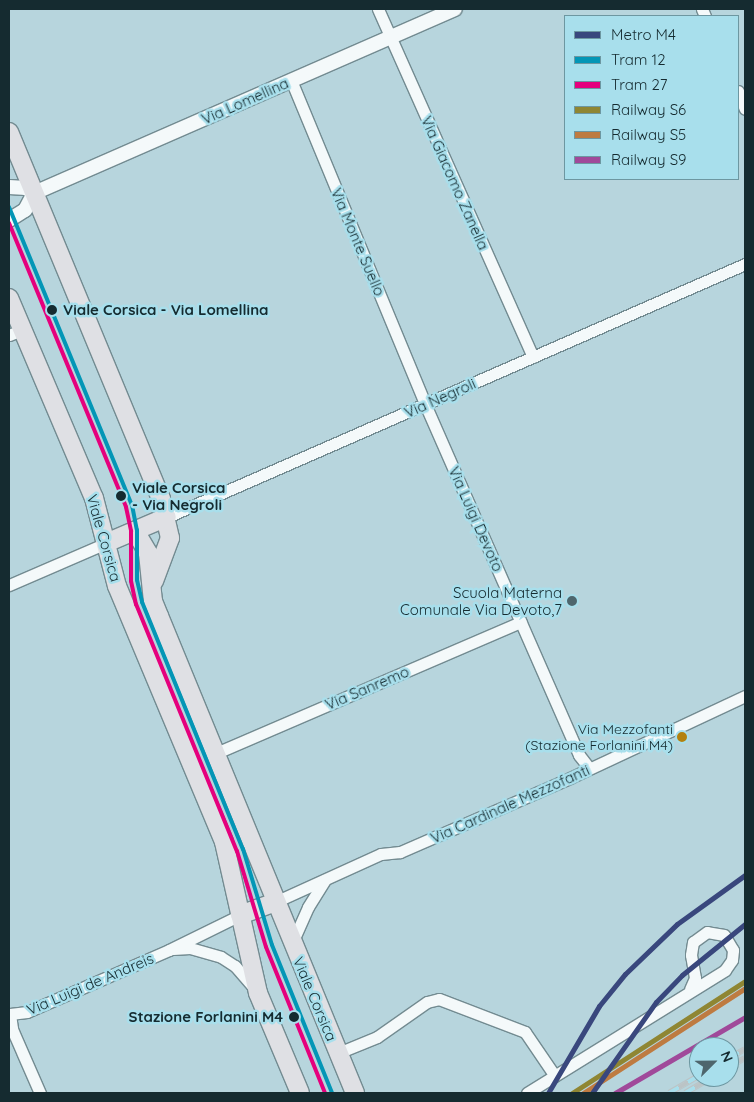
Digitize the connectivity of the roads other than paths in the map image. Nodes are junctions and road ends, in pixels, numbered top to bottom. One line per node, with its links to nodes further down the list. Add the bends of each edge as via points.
1 (378, 9): 3 (street, Via Giacomo Zanella)
2 (455, 9): 3 (street, Via Lomellina)
3 (390, 37): 4 (street, Via Lomellina); 14 (street, Via Giacomo Zanella)
4 (291, 80): 9 (street, Via Lomellina); 15 (street, Via Monte Suello)
5 (739, 93): 6 (street)
6 (745, 108)
7 (9, 132): 9 (main road)
8 (9, 187): 9 (street, via 26,188)
9 (34, 193): 10 (street, via 24,210); 16 (main road)
10 (9, 220)
11 (745, 264): 14 (street, Via Negroli)
12 (9, 298): 13 (main road, Viale Corsica)
13 (15, 332): 18 (main road, Viale Corsica, via 94,498)
14 (532, 357): 15 (street, Via Negroli)
15 (425, 404): 16 (street, Via Negroli); 21 (street, Via Luigi Devoto)
16 (167, 517): 17 (main road, Via Negroli); 20 (main road, via 169,544)
17 (134, 531): 18 (main road, Via Negroli); 20 (main road, Viale Corsica, via 148,553)
18 (106, 544): 19 (street); 27 (main road, Viale Corsica, via 117,586 224,842)
19 (9, 585)
20 (152, 589): 23 (main road, Viale Corsica, via 159,616)
21 (521, 622): 23 (street, Via Sanremo); 24 (street, Via Luigi Devoto, via 579,755)
22 (745, 696): 24 (street, Via Cardinale Mezzofanti)
23 (214, 754): 26 (main road, Viale Corsica)
24 (590, 768): 25 (street, Via Cardinale Mezzofanti, via 408,849 381,854)
25 (326, 878): 26 (street, Via Cardinale Mezzofanti); 28 (street, via 308,906)
26 (274, 902): 27 (main road); 28 (main road, Viale Corsica)
27 (240, 914): 29 (street); 31 (main road, Viale Corsica)
28 (292, 945): 33 (main road, Viale Corsica)
29 (169, 950): 31 (street, via 190,948 221,957 235,966); 32 (street, Via Luigi de Andreis, via 26,1012)
30 (690, 989): 30 (street, via 729,966 733,950 724,936 707,932 693,942 691,955 695,978); 34 (street)
31 (258, 993): 36 (main road)
32 (10, 1014): 35 (street, via 12,1029)
33 (338, 1053): 34 (street, Viale Corsica, via 377,1037 427,1002 439,999 525,1032); 37 (main road, Viale Corsica)
34 (555, 1076): 38 (street)
35 (40, 1093)
36 (300, 1093)
37 (355, 1093)
38 (527, 1093)

